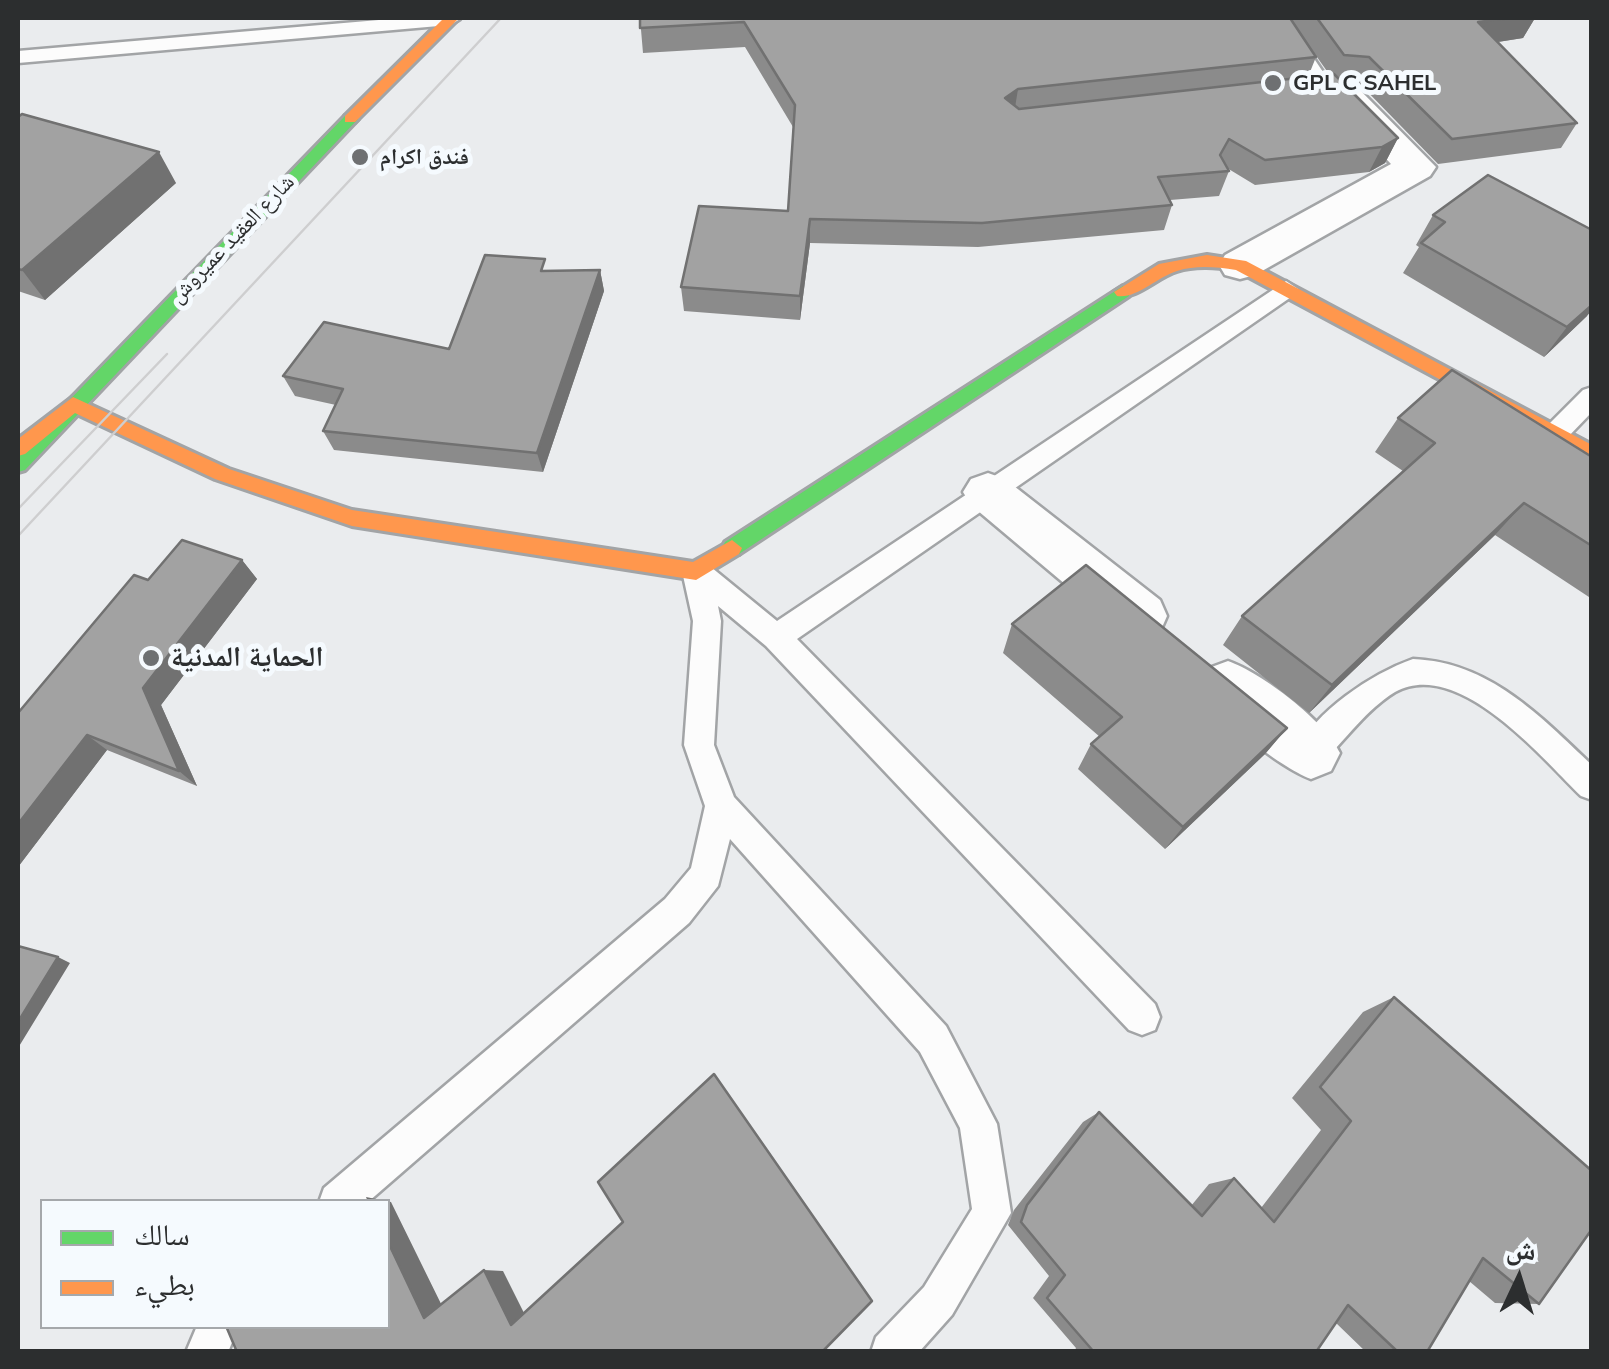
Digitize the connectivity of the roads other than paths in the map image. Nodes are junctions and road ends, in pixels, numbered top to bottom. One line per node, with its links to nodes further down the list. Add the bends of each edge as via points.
1 (454, 18): 3 (lane); 9 (street, شارع العقيد عميروش)
2 (1278, 18): 5 (lane, via 1325,90)
3 (18, 57)
4 (1342, 93): 6 (street, via 1416,167)
5 (1286, 94)
6 (1240, 265): 7 (street); 15 (street, via 1205,258 1157,268)
7 (1286, 289): 10 (street); 14 (lane)
8 (1592, 396): 10 (lane)
9 (73, 404): 11 (street); 13 (street, شارع العقيد عميروش); 15 (street, via 222,474 352,518)
10 (1557, 432): 12 (street)
11 (18, 450)
12 (1592, 454)
13 (18, 465)
14 (988, 492): 16 (lane); 17 (street)
15 (696, 571): 16 (lane); 19 (lane, via 707,622 699,746)
16 (776, 637): 20 (lane)
17 (1311, 753): 18 (lane, via 1383,684 1421,672 1444,674 1490,694)
18 (1592, 786)
19 (720, 806): 21 (lane, via 706,875 677,911); 24 (lane, via 932,1039 978,1124 992,1212 938,1301)
20 (1142, 1017)
21 (341, 1199)
22 (217, 1329): 23 (lane)
23 (206, 1352)
24 (891, 1352)

